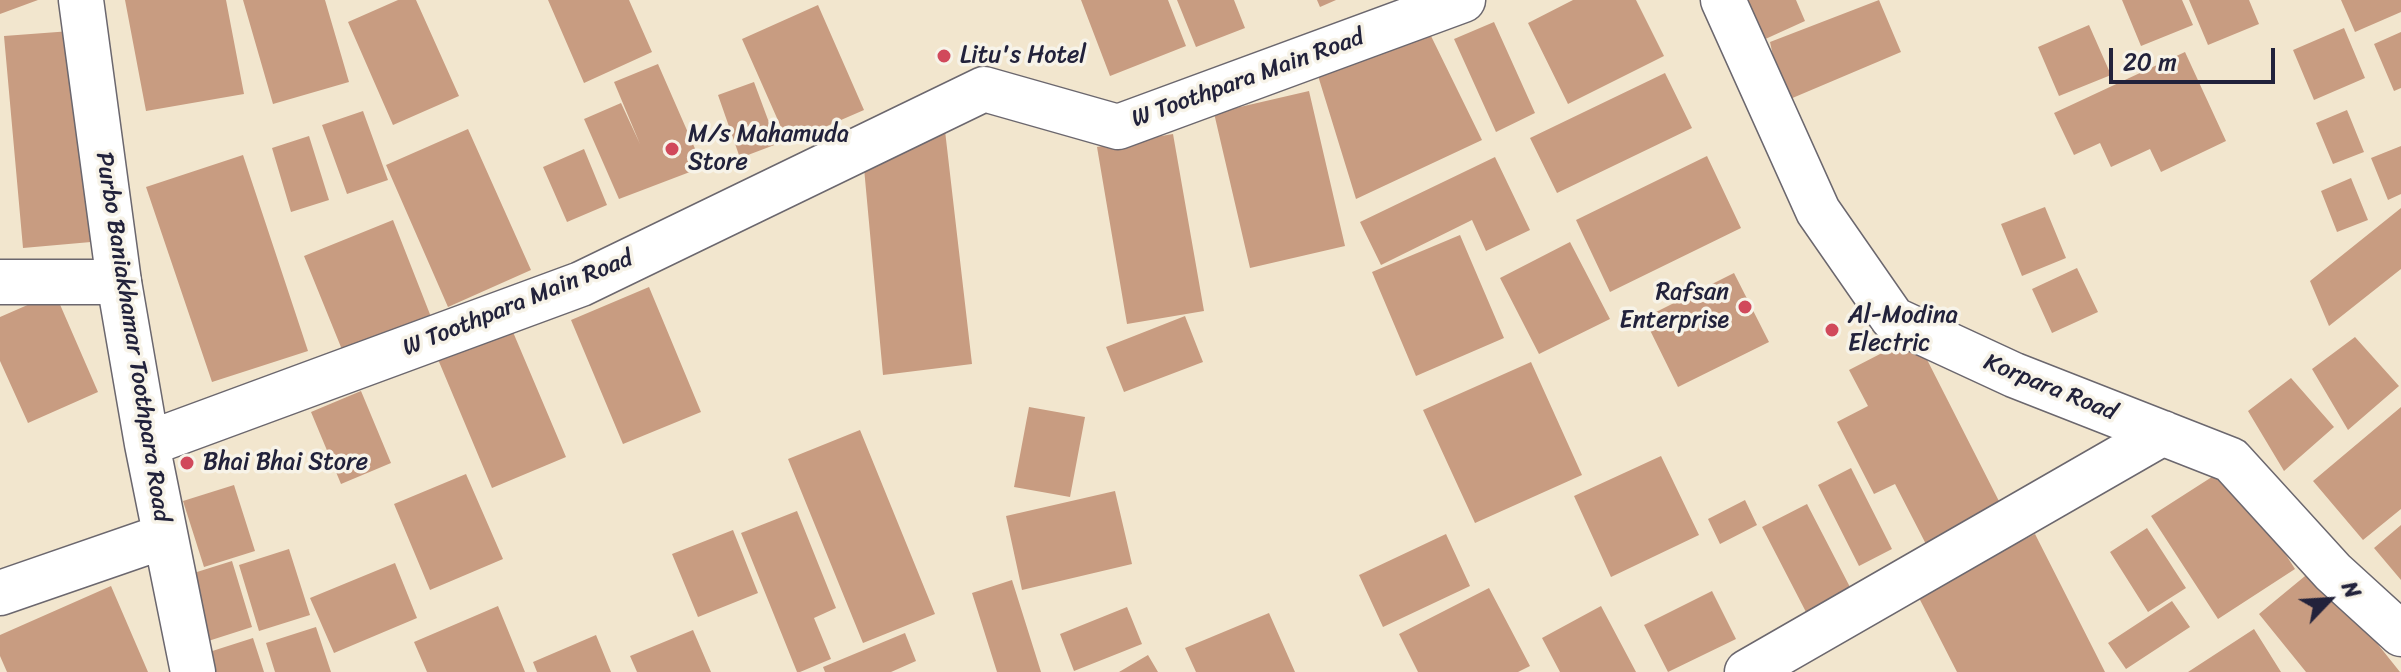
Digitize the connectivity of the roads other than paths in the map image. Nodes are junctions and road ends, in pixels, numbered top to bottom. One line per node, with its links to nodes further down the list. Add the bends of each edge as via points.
1 (81, 0): 5 (street, Purbo Baniakhamar Toothpara Road)
2 (1463, 0): 7 (street, W Toothpara Main Road, via 1118,127 984,89 581,284)
3 (1723, 0): 6 (street, Korpara Road, via 1818,211 1893,319 2014,375)
4 (0, 282): 5 (street)
5 (119, 282): 7 (street, Purbo Baniakhamar Toothpara Road)
6 (2163, 433): 10 (street, Korpara Road, via 2231,460 2333,572); 12 (street)
7 (147, 444): 8 (street, Purbo Baniakhamar Toothpara Road)
8 (165, 536): 9 (street); 11 (street, Purbo Baniakhamar Toothpara Road)
9 (0, 593)
10 (2401, 634)
11 (193, 672)
12 (1747, 672)

